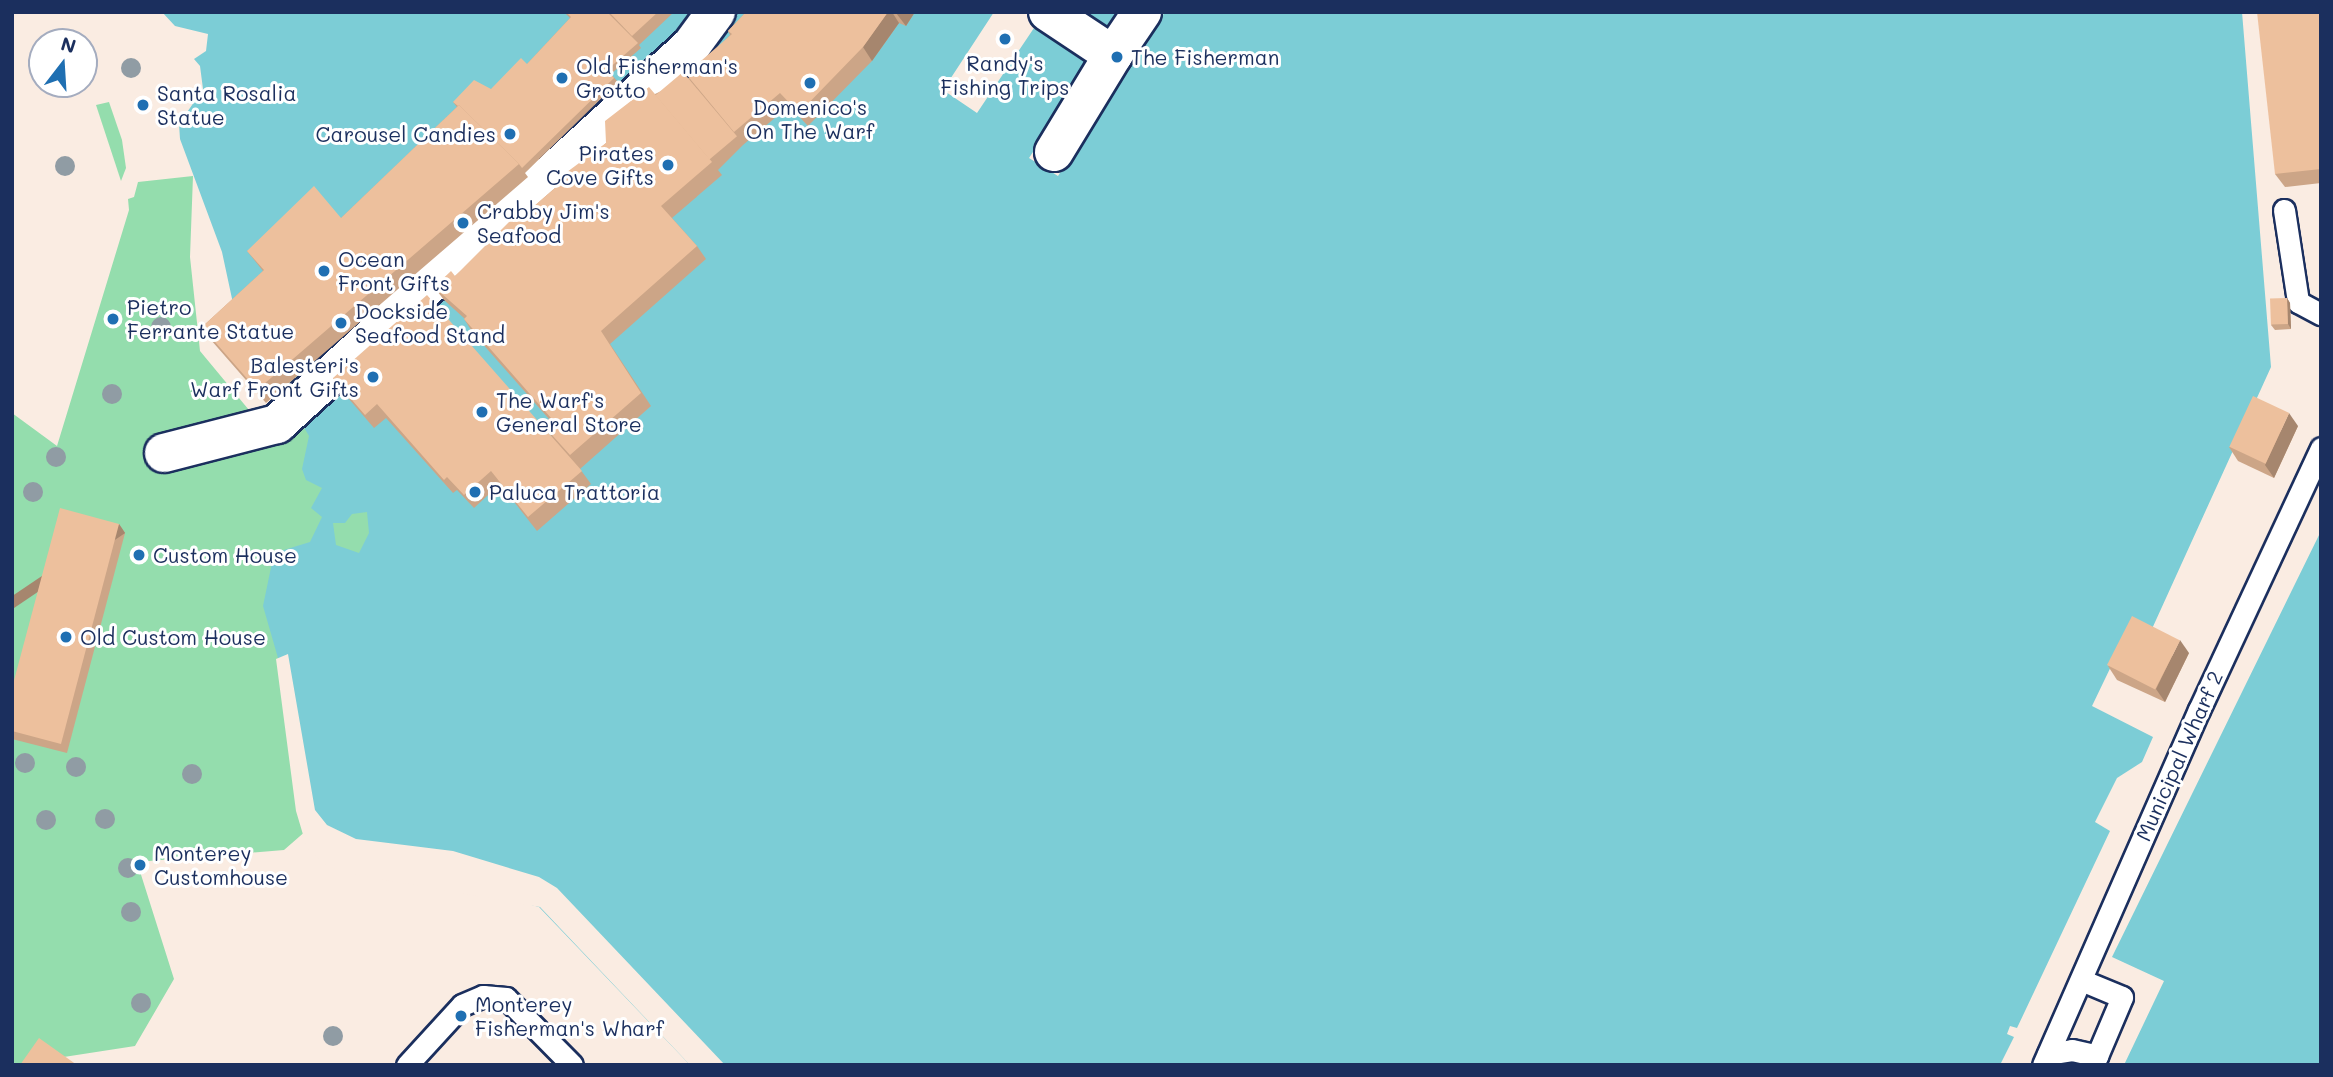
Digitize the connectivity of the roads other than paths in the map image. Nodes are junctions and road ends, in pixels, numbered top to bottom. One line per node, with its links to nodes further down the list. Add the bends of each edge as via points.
1 (716, 12): 9 (street, via 691,46 277,424)
2 (1048, 12): 4 (street)
3 (1142, 12): 4 (street)
4 (1113, 55): 5 (street)
5 (1054, 152)
6 (2284, 210): 7 (lane, via 2298,302)
7 (2321, 314)
8 (2321, 449): 10 (lane, Municipal Wharf 2, via 2199,710)
9 (164, 453)
10 (2081, 980): 11 (lane, Municipal Wharf 2); 11 (lane, via 2122,997 2097,1056 2072,1050)
11 (2045, 1059)
12 (407, 1065): 13 (lane, via 462,1005 483,996 506,998)
13 (572, 1065)

